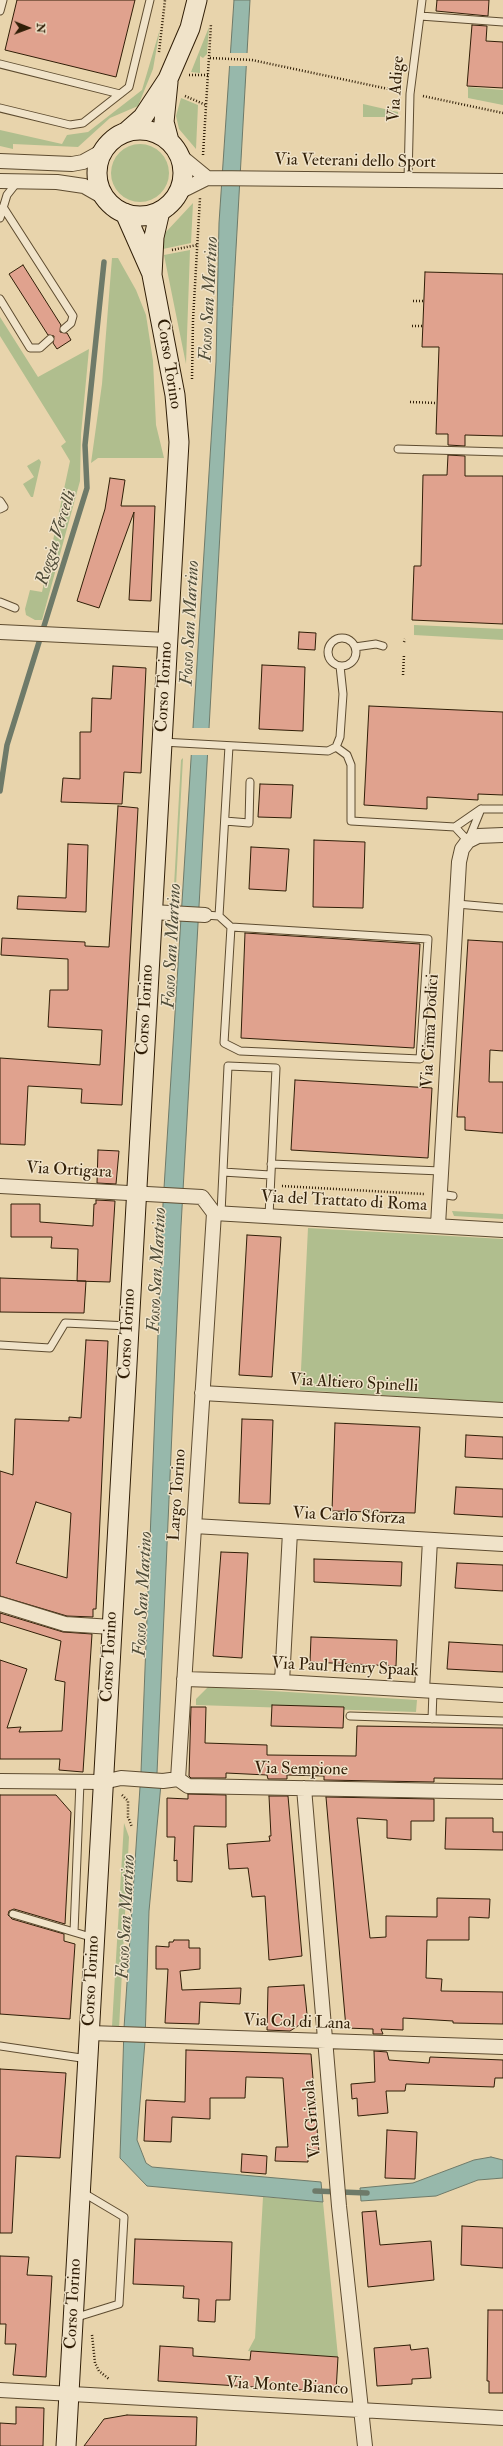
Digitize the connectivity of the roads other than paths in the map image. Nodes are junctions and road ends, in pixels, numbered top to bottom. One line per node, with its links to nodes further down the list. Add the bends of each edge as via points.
1 (3, 0): 5 (lane)
2 (150, 0): 10 (lane, via 129,87)
3 (197, 0): 9 (main road)
4 (422, 0): 6 (lane, Via Adige)
5 (0, 11)
6 (420, 16): 7 (lane); 17 (lane, Via Adige, via 410,94)
7 (503, 22)
8 (0, 64): 10 (lane)
9 (177, 84): 12 (main road); 13 (main road, via 164,122)
10 (120, 94): 11 (lane, via 83,123 70,125)
11 (0, 108)
12 (126, 132): 13 (main road, via 150,131); 14 (main road, via 113,139)
13 (182, 150): 16 (street); 21 (main road, via 183,173)
14 (103, 152): 15 (street, via 83,162 72,164); 22 (main road, via 97,175)
15 (0, 161)
16 (209, 177): 17 (street, Via Veterani dello Sport); 21 (street, Via Veterani dello Sport)
17 (408, 180): 20 (street, Via Veterani dello Sport)
18 (0, 181): 19 (street)
19 (18, 181): 22 (street, via 84,186); 23 (lane, via 7,196)
20 (503, 182)
21 (179, 192): 24 (main road, via 171,203)
22 (105, 198): 25 (main road, via 112,206)
23 (4, 207): 26 (lane); 29 (lane, via 73,316)
24 (160, 211): 25 (main road, via 138,216); 27 (main road, Corso Torino, via 154,237)
25 (125, 213): 27 (main road, Corso Torino)
26 (0, 218)
27 (152, 275): 38 (main road, Corso Torino, via 174,395 179,442)
28 (0, 299): 30 (lane, via 30,348 40,348)
29 (64, 329)
30 (50, 339)
31 (398, 449): 32 (lane)
32 (503, 452)
33 (0, 501): 34 (lane, via 4,507)
34 (0, 509)
35 (0, 602): 36 (lane)
36 (15, 608)
37 (0, 632): 38 (street)
38 (167, 640): 42 (main road, Corso Torino)
39 (383, 646): 40 (lane, via 376,644)
40 (355, 647): 41 (lane, via 352,662); 41 (lane, via 345,638 333,641 329,646 330,658)
41 (340, 666): 44 (lane, via 343,694 340,737)
42 (162, 742): 43 (lane); 54 (main road, Corso Torino)
43 (229, 746): 44 (lane, via 328,751); 48 (lane)
44 (336, 746): 49 (lane, via 347,755 351,765 351,821)
45 (250, 782): 48 (lane, via 248,823)
46 (481, 809): 47 (lane); 49 (lane); 51 (lane)
47 (503, 809)
48 (225, 821): 56 (lane)
49 (455, 827): 51 (lane)
50 (503, 835): 51 (street, via 478,836)
51 (468, 841): 52 (street, Via Cima Dodici, via 462,849 459,862)
52 (457, 904): 53 (lane); 59 (street, Via Cima Dodici)
53 (503, 908)
54 (152, 912): 55 (street); 63 (main road, Corso Torino)
55 (204, 915): 56 (lane)
56 (219, 916): 57 (lane)
57 (231, 928): 57 (lane, via 224,1043 240,1051 420,1059 428,939)
58 (271, 1164): 59 (lane); 60 (lane, via 276,1068 228,1066); 61 (lane)
59 (441, 1170): 66 (street, Via Cima Dodici, via 446,1195)
60 (223, 1172): 61 (lane); 64 (lane)
61 (270, 1175): 65 (lane)
62 (0, 1186): 63 (street, Via Ortigara)
63 (136, 1192): 64 (street, Via Ortigara, via 202,1197); 68 (main road, Corso Torino)
64 (217, 1213): 65 (street, Via del Trattato di Roma); 70 (street, Largo Torino)
65 (268, 1216): 66 (street, Via del Trattato di Roma)
66 (438, 1225): 67 (street, Via del Trattato di Roma)
67 (503, 1230)
68 (129, 1326): 69 (lane, via 65,1323 50,1348); 77 (main road, Corso Torino)
69 (0, 1345)
70 (202, 1393): 71 (street, Via Altiero Spinelli); 72 (street, Largo Torino)
71 (503, 1410)
72 (194, 1526): 73 (street, Via Carlo Sforza); 78 (street, Largo Torino)
73 (290, 1532): 74 (street, Via Carlo Sforza); 79 (street)
74 (430, 1540): 75 (street, Via Carlo Sforza); 80 (street)
75 (503, 1544)
76 (0, 1604): 77 (street, via 65,1624)
77 (112, 1627): 88 (main road, Corso Torino)
78 (184, 1679): 79 (street, Via Paul Henry Spaak); 85 (street, Largo Torino)
79 (282, 1682): 80 (street, Via Paul Henry Spaak)
80 (427, 1690): 81 (street, Via Paul Henry Spaak); 83 (lane)
81 (503, 1695)
82 (350, 1716): 83 (lane)
83 (432, 1719): 84 (lane)
84 (503, 1721)
85 (178, 1779): 88 (street, Via Sempione, via 163,1781 121,1778); 89 (street, Via Sempione, via 188,1786)
86 (0, 1782): 87 (street, Via Sempione)
87 (80, 1782): 88 (street, Via Sempione); 92 (lane)
88 (102, 1782): 93 (main road, Corso Torino)
89 (304, 1788): 90 (street, Via Sempione); 95 (street, Via Grivola)
90 (503, 1792)
91 (13, 1914): 92 (lane)
92 (74, 1932): 93 (lane)
93 (94, 1938): 94 (main road, Corso Torino)
94 (90, 2033): 95 (street, Via Col di Lana); 98 (main road, Corso Torino)
95 (325, 2042): 97 (street, Via Col di Lana); 103 (street, Via Grivola, via 336,2182)
96 (0, 2046): 98 (lane)
97 (503, 2047)
98 (88, 2059): 99 (main road, Corso Torino)
99 (80, 2192): 100 (main road, Corso Torino); 100 (lane, via 124,2217 119,2304)
100 (74, 2318): 102 (main road, Corso Torino)
101 (0, 2390): 102 (street, Via Monte Bianco)
102 (69, 2394): 103 (street, Via Monte Bianco); 105 (main road, Corso Torino)
103 (362, 2409): 104 (street, Via Monte Bianco); 106 (street, Via Grivola)
104 (503, 2418)
105 (66, 2446)
106 (365, 2446)

